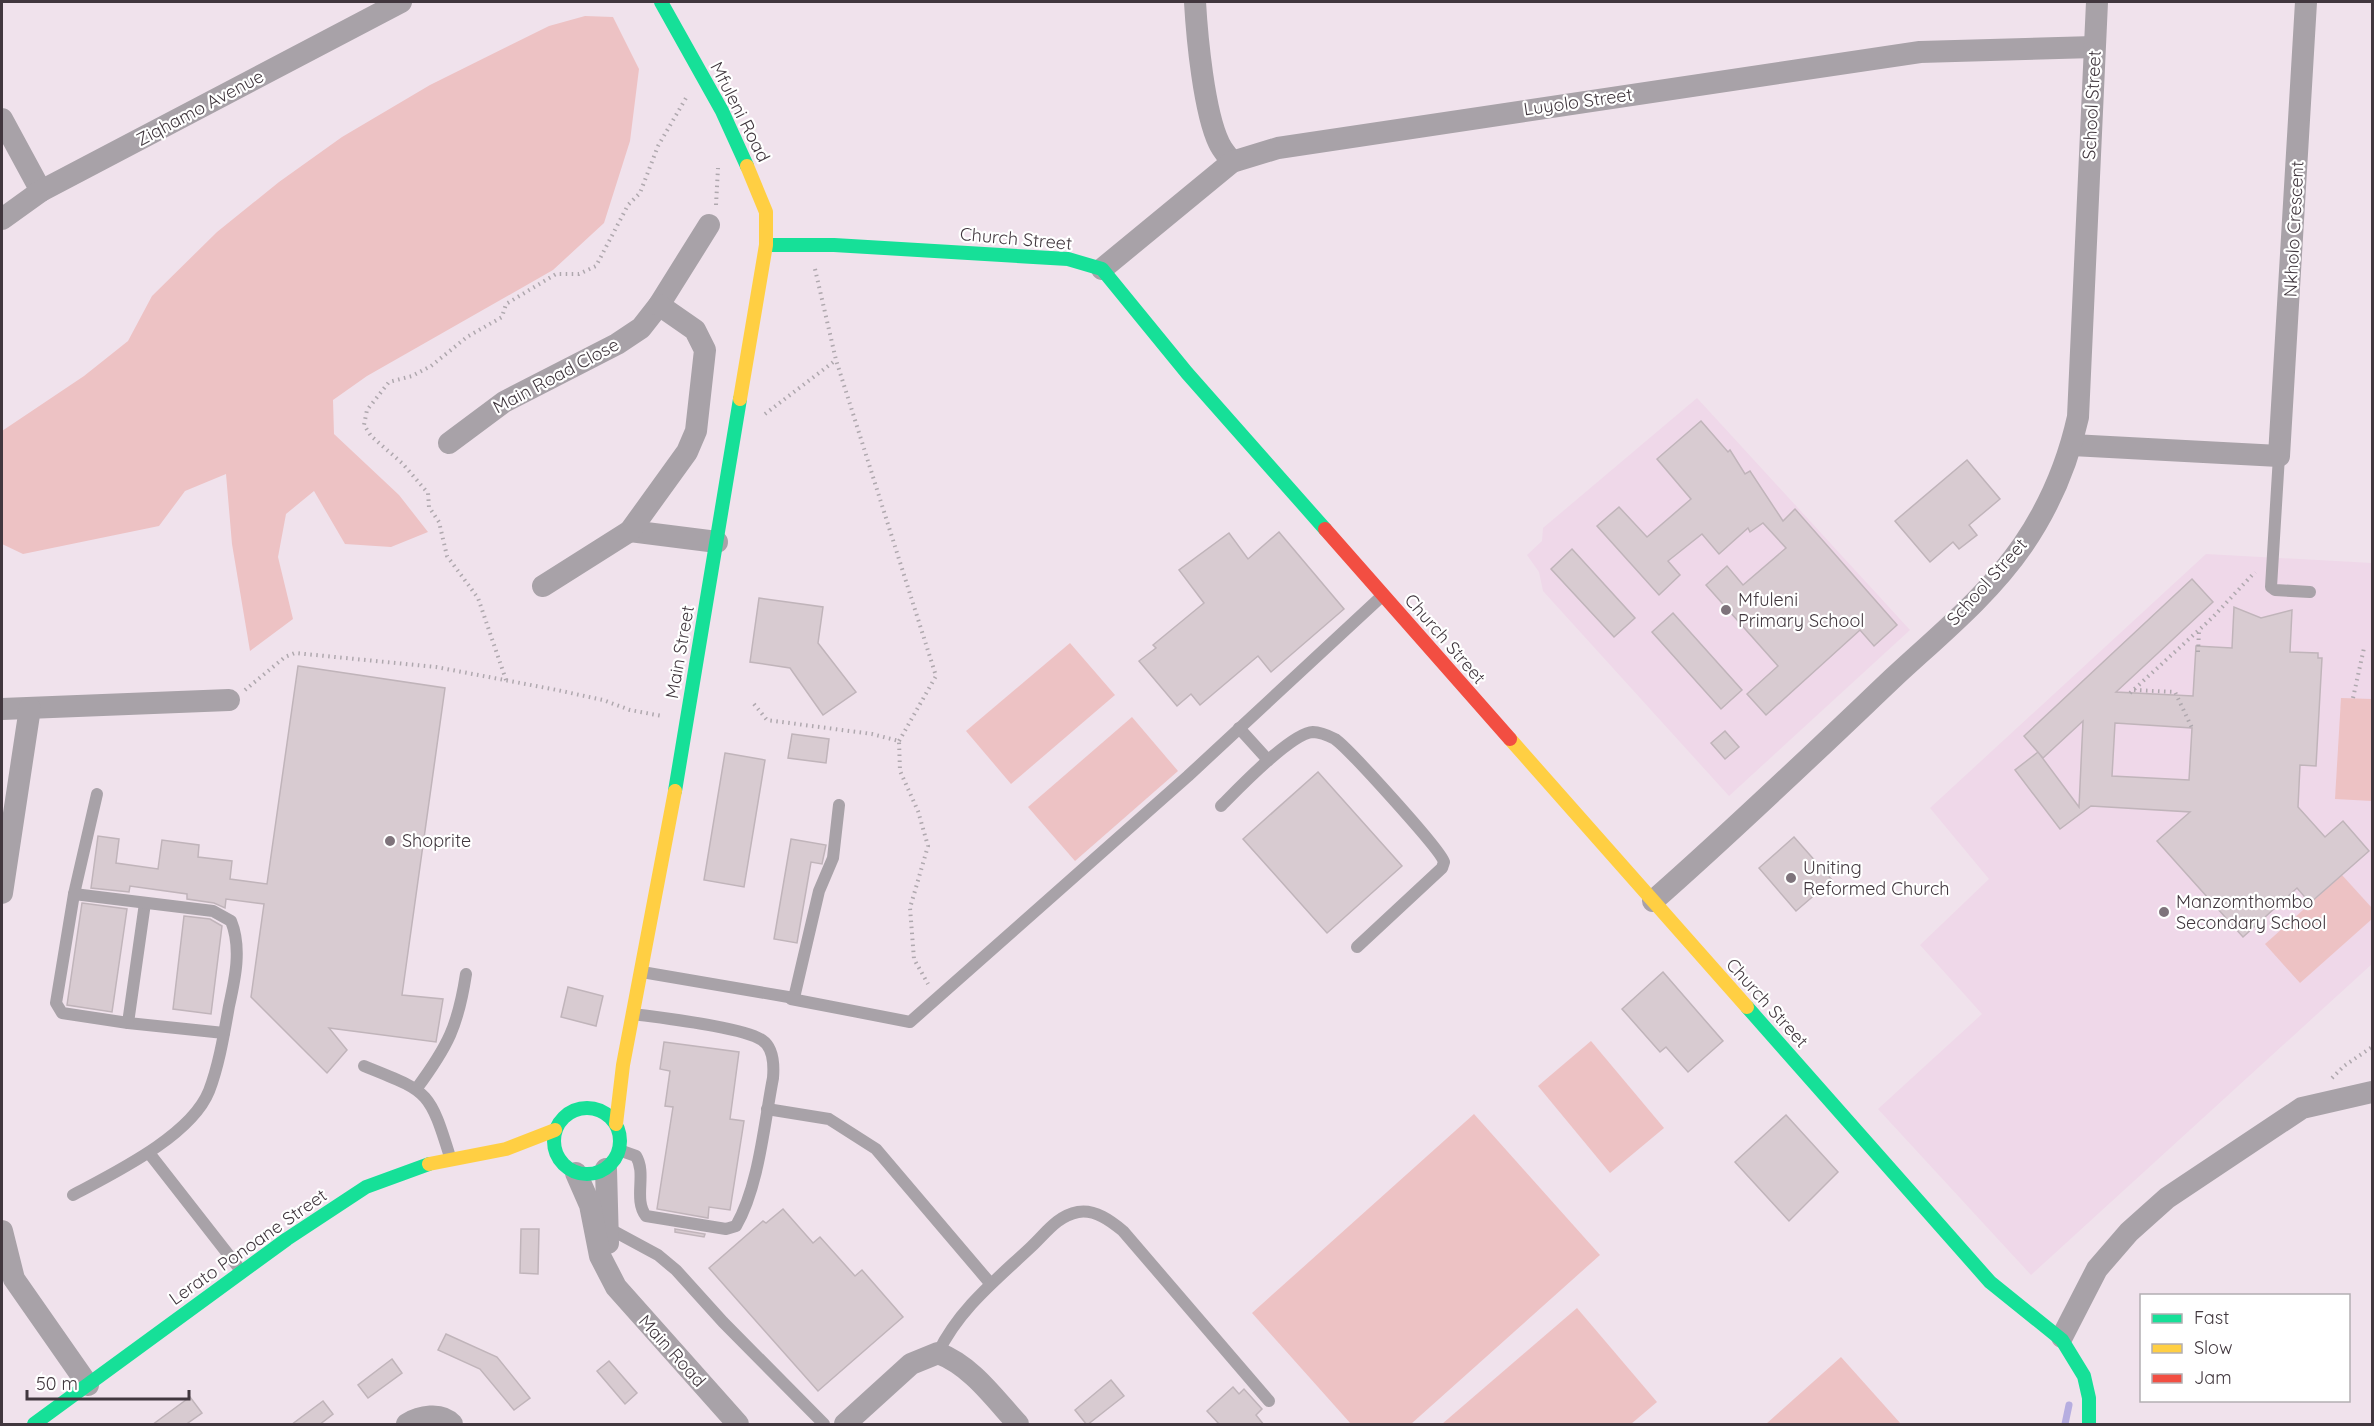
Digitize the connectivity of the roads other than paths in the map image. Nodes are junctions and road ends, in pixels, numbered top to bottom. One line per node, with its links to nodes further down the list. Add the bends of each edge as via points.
1 (401, 2): 9 (street, Ziqhamo Avenue)
2 (661, 2): 12 (street, Mfuleni Road, via 722,111 762,198)
3 (1195, 2): 8 (street, via 1198,46 1214,131)
4 (2097, 2): 6 (street, School Street)
5 (2306, 2): 17 (street, Nkholo Crescent)
6 (2094, 47): 8 (street, Luyolo Street, via 1920,52 1278,148); 16 (street, School Street, via 2078,417)
7 (2, 119): 9 (street)
8 (1232, 162): 13 (street, Luyolo Street)
9 (41, 191): 10 (street, Ziqhamo Avenue)
10 (2, 219)
11 (709, 225): 14 (street, Main Road Close)
12 (766, 245): 13 (street, Church Street, via 834,245 1068,259); 19 (street, Main Street)
13 (1102, 269): 22 (street, Church Street, via 1187,373)
14 (659, 305): 15 (street, Main Road Close, via 628,338 504,402); 18 (street, via 687,322 702,339 705,350 699,416 687,452)
15 (449, 443)
16 (2072, 445): 17 (street); 33 (street, School Street, via 2036,525 1980,595 1725,838)
17 (2279, 456): 21 (lane, Nkholo Crescent, via 2271,587)
18 (630, 531): 19 (street); 20 (street)
19 (717, 542): 36 (street, Main Street)
20 (543, 586)
21 (2310, 592)
22 (1383, 596): 26 (lane); 33 (street, Church Street)
23 (229, 699): 24 (street)
24 (30, 708): 25 (street); 31 (street)
25 (2, 709)
26 (1239, 728): 27 (lane); 38 (lane, via 910,1022)
27 (1268, 760): 30 (lane); 35 (lane, via 1307,734 1335,739 1444,859 1442,868)
28 (97, 794): 32 (lane)
29 (839, 805): 38 (lane, via 833,858 819,891 795,996)
30 (1221, 806)
31 (2, 893)
32 (74, 894): 34 (lane); 40 (lane, via 57,1007 62,1013)
33 (1653, 901): 63 (street, Church Street, via 1990,1282)
34 (145, 903): 40 (lane); 41 (lane, via 213,910 231,921 237,942)
35 (1357, 947)
36 (642, 972): 38 (lane); 39 (street, Main Street)
37 (466, 974): 44 (lane, via 451,1039)
38 (791, 999)
39 (634, 1014): 42 (street, Main Street); 47 (lane, via 762,1040 774,1063)
40 (128, 1023): 41 (lane)
41 (224, 1033): 52 (lane, via 206,1096 189,1119)
42 (623, 1065): 46 (street, Main Street); 48 (street, Main Street)
43 (364, 1066): 44 (lane)
44 (417, 1088): 53 (lane, via 427,1096 437,1114)
45 (2373, 1092): 63 (street, via 2302,1108 2167,1198 2129,1232 2097,1269)
46 (590, 1108): 48 (street, via 609,1116); 49 (street, via 568,1114)
47 (767, 1109): 51 (lane, via 744,1209 736,1226 726,1229 646,1216 641,1210 639,1160); 62 (lane, via 829,1119 876,1149)
48 (616, 1124): 51 (street)
49 (555, 1130): 50 (street, Lerato Ponoane Street); 54 (street, via 554,1143)
50 (506, 1149): 53 (street, Lerato Ponoane Street); 54 (street, Lerato Ponoane Street)
51 (619, 1150): 55 (street)
52 (149, 1153): 56 (lane); 59 (lane)
53 (451, 1158): 59 (street, Lerato Ponoane Street, via 366,1187)
54 (569, 1168): 55 (street, via 586,1175); 60 (street, Main Road, via 590,1205 600,1256)
55 (606, 1169): 57 (street)
56 (73, 1195)
57 (608, 1228): 60 (street); 71 (lane, via 658,1255 676,1270)
58 (2, 1231): 61 (street)
59 (242, 1272): 65 (street, Lerato Ponoane Street)
60 (609, 1275): 70 (street, Main Road)
61 (8, 1281): 65 (street)
62 (990, 1284): 64 (lane, via 961,1314); 66 (lane, via 1055,1222 1079,1212 1095,1213 1123,1231)
63 (2062, 1337): 74 (street, Church Street, via 2082,1367 2091,1400)
64 (938, 1353): 72 (street, via 911,1364); 73 (street, via 968,1370)
65 (88, 1385): 67 (street, Lerato Ponoane Street)
66 (1269, 1401)
67 (34, 1425)
68 (407, 1425): 69 (street, via 426,1417 448,1420)
69 (452, 1425)
70 (738, 1425)
71 (824, 1425)
72 (845, 1425)
73 (1018, 1425)
74 (2089, 1425)

